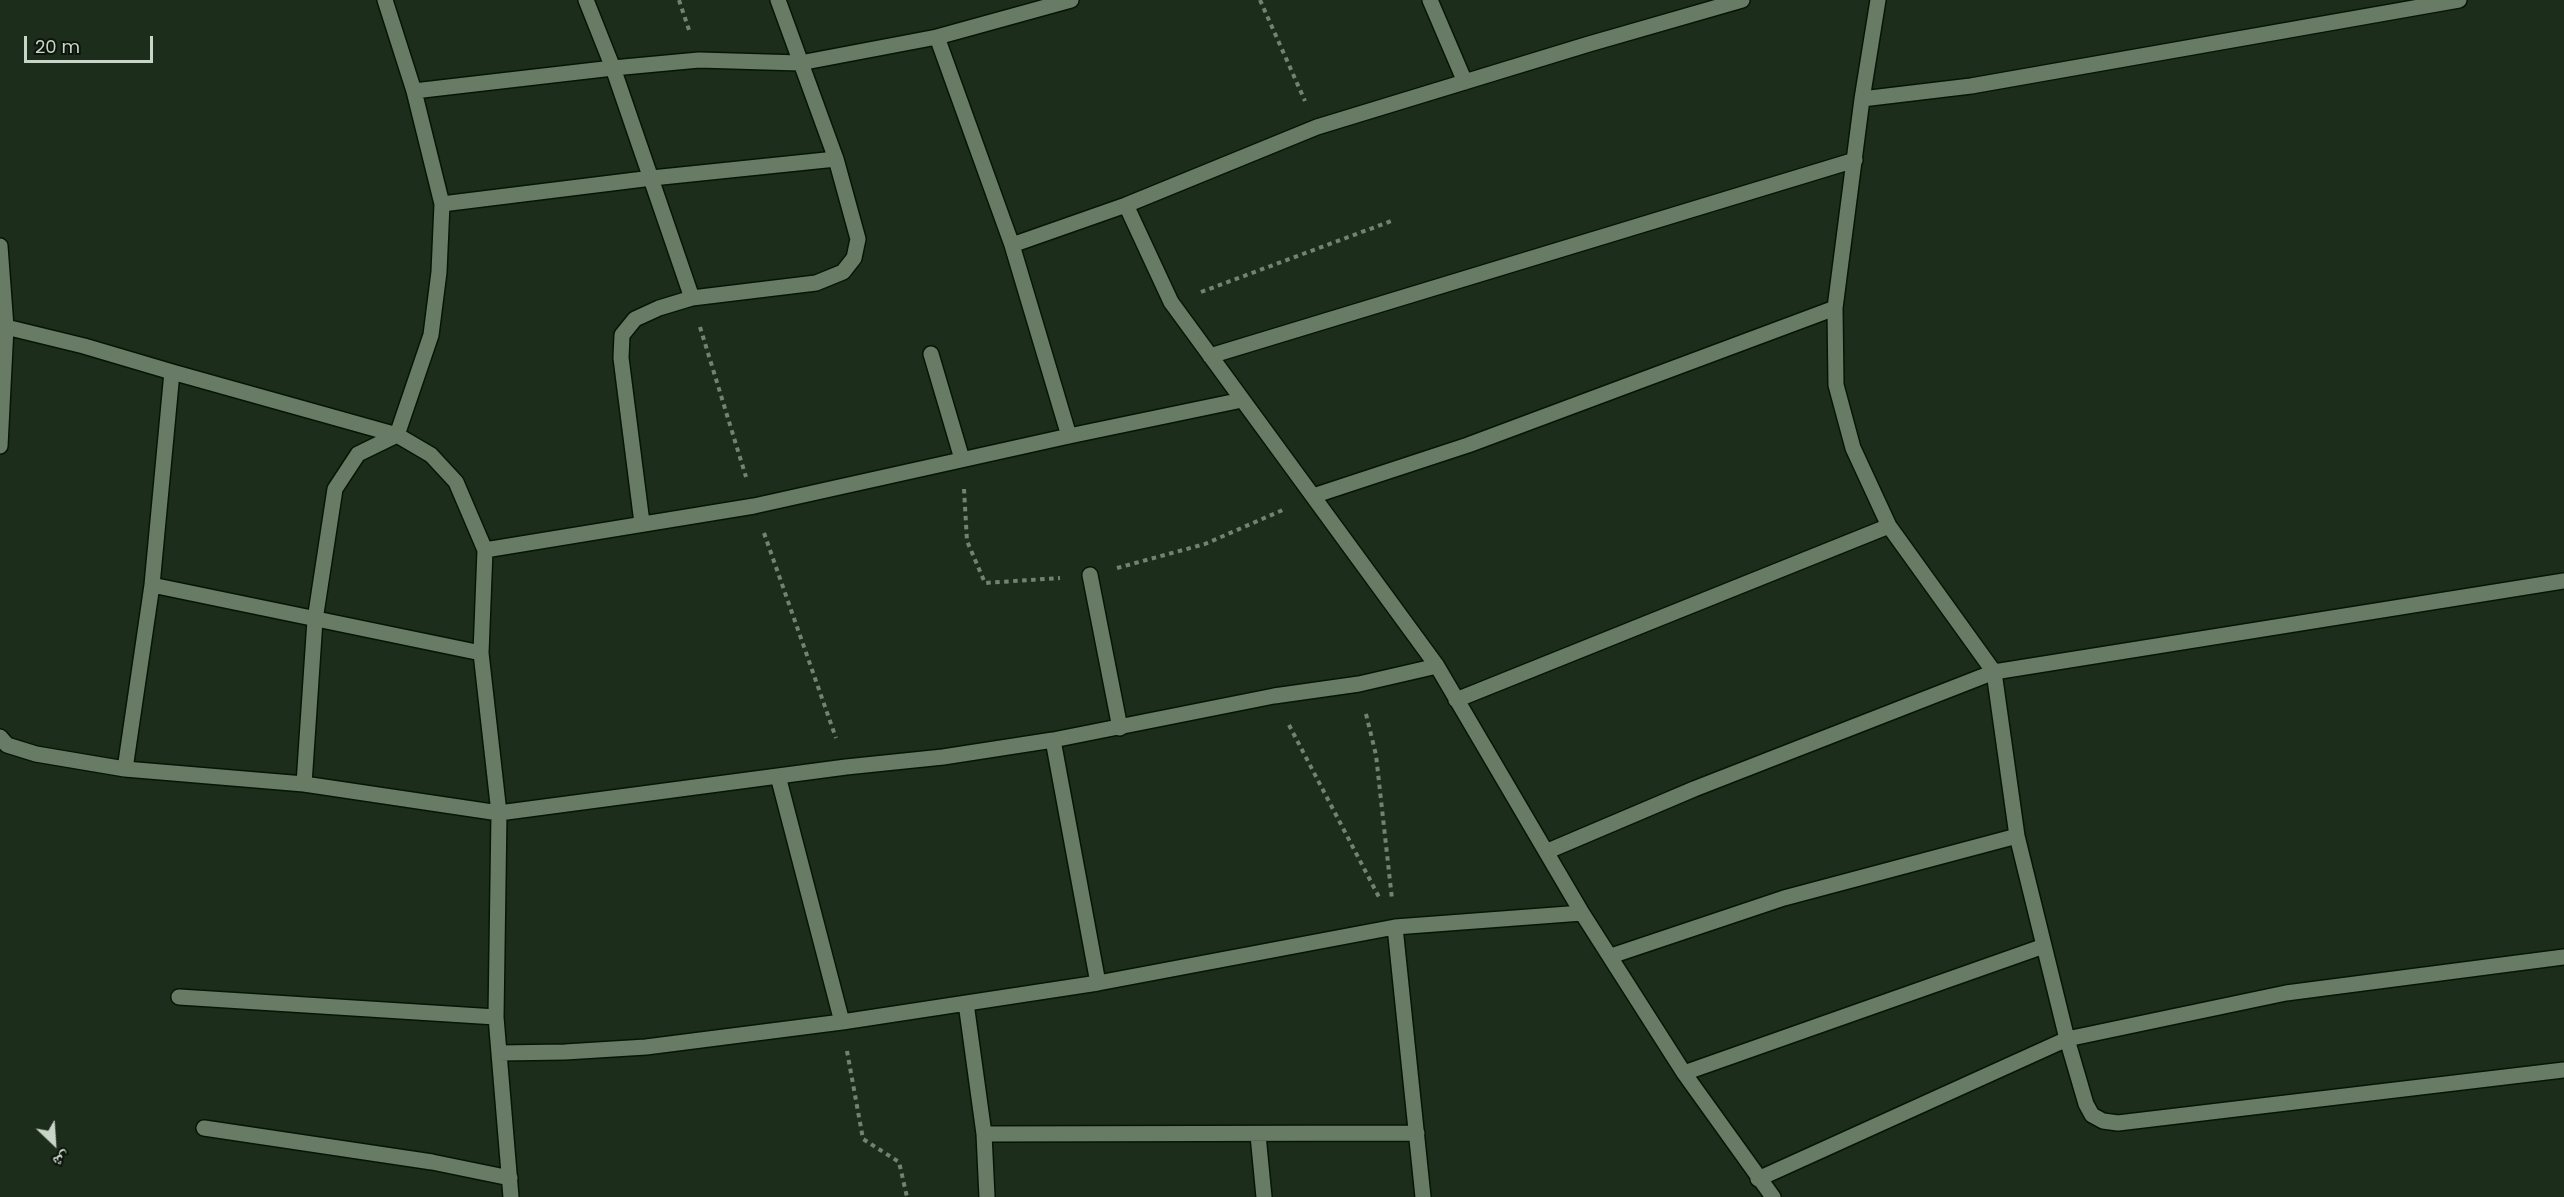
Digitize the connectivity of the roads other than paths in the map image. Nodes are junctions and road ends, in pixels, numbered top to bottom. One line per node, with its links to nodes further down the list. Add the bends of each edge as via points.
1 (385, 0): 14 (street)
2 (586, 0): 12 (street)
3 (778, 0): 11 (street)
4 (1070, 0): 10 (street)
5 (1430, 0): 13 (street)
6 (1742, 0): 13 (street)
7 (1878, 0): 15 (street)
8 (2459, 0): 9 (street)
9 (2377, 7): 15 (street, via 1971,86)
10 (937, 37): 11 (street); 21 (street)
11 (800, 63): 12 (street, via 699,60); 16 (street)
12 (613, 68): 14 (street); 18 (street)
13 (1465, 82): 20 (street, via 1317,127)
14 (414, 91): 19 (street)
15 (1862, 99): 17 (street)
16 (836, 159): 18 (street); 23 (street, via 858,239 855,258 843,272 816,283)
17 (1855, 160): 24 (street); 27 (street)
18 (652, 178): 19 (street); 23 (street)
19 (442, 204): 30 (street, via 431,335)
20 (1126, 205): 21 (street); 27 (street, via 1172,302)
21 (1012, 245): 31 (street)
22 (0, 246): 25 (street)
23 (692, 298): 35 (street, via 635,319 622,334 621,358)
24 (1835, 308): 34 (street, via 1468,445); 36 (street, via 1836,385 1853,448)
25 (3, 327): 28 (street); 32 (street)
26 (931, 354): 33 (street)
27 (1210, 356): 29 (street)
28 (172, 372): 30 (street); 40 (street)
29 (1242, 400): 31 (street); 34 (street)
30 (397, 435): 37 (street, via 431,455 456,482); 41 (street, via 358,454 334,489)
31 (1069, 436): 33 (street)
32 (0, 446)
33 (962, 459): 35 (street, via 754,506)
34 (1313, 496): 43 (street)
35 (642, 523): 37 (street)
36 (1889, 526): 44 (street); 45 (street)
37 (485, 550): 42 (street)
38 (1090, 575): 46 (street)
39 (2564, 581): 44 (street)
40 (152, 585): 41 (street); 49 (street)
41 (315, 620): 42 (street); 51 (street)
42 (481, 653): 52 (street)
43 (1437, 666): 45 (street); 46 (street)
44 (1994, 672): 53 (street); 54 (street)
45 (1456, 700): 54 (street)
46 (1120, 728): 48 (street)
47 (0, 737): 49 (street, via 7,745 36,754)
48 (1053, 740): 50 (street); 60 (street)
49 (125, 769): 51 (street)
50 (778, 776): 52 (street); 64 (street)
51 (304, 784): 52 (street)
52 (499, 813): 63 (street)
53 (2017, 836): 57 (street); 58 (street, via 1784,898)
54 (1548, 850): 55 (street)
55 (1582, 913): 56 (street); 58 (street)
56 (1395, 927): 60 (street); 70 (street)
57 (2044, 946): 65 (street); 68 (street)
58 (1611, 956): 68 (street)
59 (2564, 957): 65 (street, via 2286,993)
60 (1098, 983): 62 (street)
61 (179, 997): 63 (street)
62 (966, 1003): 64 (street); 71 (street)
63 (496, 1017): 66 (street)
64 (842, 1022): 66 (street, via 646,1047)
65 (2067, 1040): 67 (street, via 2085,1104 2092,1115 2118,1123); 74 (street)
66 (499, 1053): 73 (street)
67 (2564, 1070)
68 (1684, 1073): 74 (street)
69 (204, 1128): 73 (street, via 432,1162)
70 (1417, 1133): 72 (street); 78 (street)
71 (984, 1134): 72 (street); 76 (street)
72 (1258, 1135): 77 (street)
73 (510, 1178): 75 (street)
74 (1758, 1179): 79 (street)
75 (512, 1197)
76 (987, 1197)
77 (1264, 1197)
78 (1423, 1197)
79 (1773, 1197)

